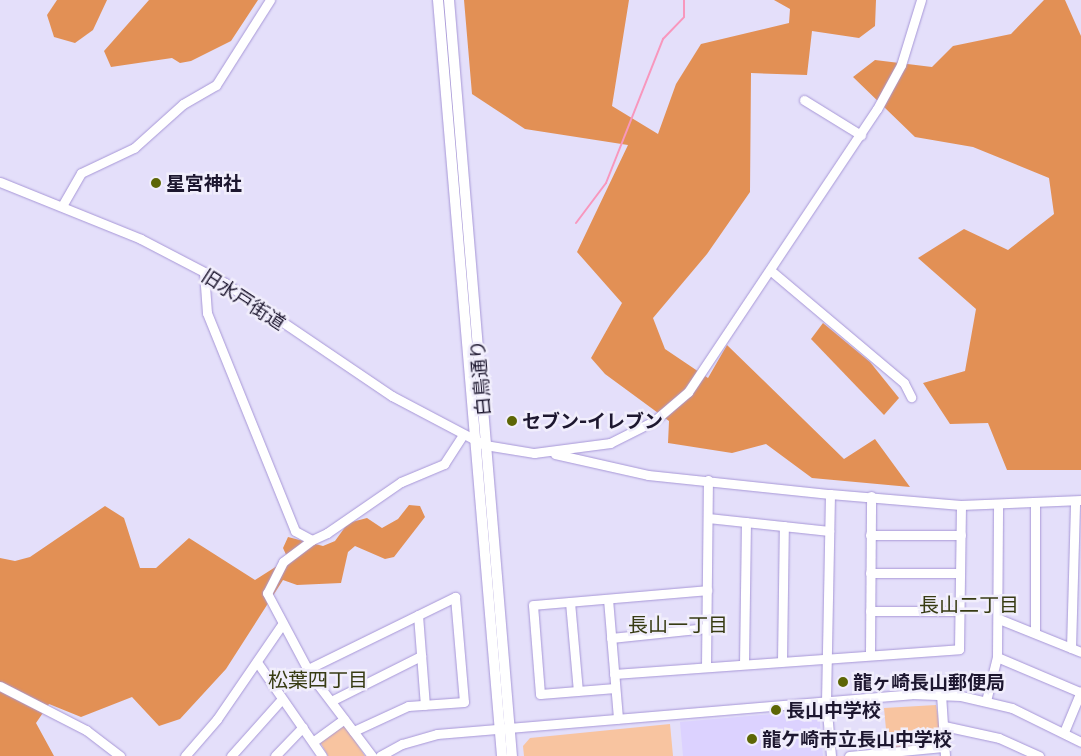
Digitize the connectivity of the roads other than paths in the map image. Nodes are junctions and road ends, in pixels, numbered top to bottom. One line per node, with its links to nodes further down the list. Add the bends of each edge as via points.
1 (270, 0): 8 (street, via 216,85 183,104 134,148 81,173)
2 (438, 0): 13 (main road, 白鳥通り)
3 (449, 0): 14 (main road, 白鳥通り)
4 (921, 0): 6 (street, via 896,75)
5 (804, 100): 6 (street)
6 (861, 136): 9 (street)
7 (0, 182): 8 (street, 旧水戸街道)
8 (62, 206): 10 (street, 旧水戸街道)
9 (770, 270): 11 (street, via 904,383); 15 (street, via 688,392 669,411 610,443)
10 (204, 272): 12 (street, 旧水戸街道, via 392,396); 29 (street, via 207,313 283,510 294,532)
11 (911, 397)
12 (463, 435): 13 (street, 旧水戸街道); 29 (street, via 444,464 401,482)
13 (476, 441): 14 (street, 旧水戸街道); 70 (main road, 白鳥通り)
14 (485, 445): 15 (street, 旧水戸街道); 69 (main road, 白鳥通り)
15 (547, 452): 16 (street, via 648,475)
16 (708, 480): 17 (street); 23 (street)
17 (830, 494): 18 (street); 26 (street)
18 (871, 496): 21 (street); 27 (street)
19 (1078, 501): 20 (street); 43 (street)
20 (1035, 503): 22 (street); 41 (street)
21 (961, 505): 22 (street); 28 (street)
22 (998, 505): 38 (street)
23 (708, 518): 24 (street); 32 (street)
24 (746, 522): 25 (street); 51 (street)
25 (784, 526): 26 (street); 49 (street)
26 (829, 531): 47 (street)
27 (870, 535): 28 (street); 30 (street)
28 (961, 535): 31 (street)
29 (312, 540): 39 (street, via 283,562 267,593)
30 (870, 573): 31 (street); 35 (street)
31 (960, 573): 36 (street)
32 (707, 590): 33 (street); 40 (street)
33 (608, 599): 34 (street); 42 (street)
34 (570, 602): 57 (street); 57 (street, via 533,605 539,684 540,694)
35 (870, 611): 36 (street); 45 (street)
36 (960, 611): 45 (street, via 959,649)
37 (418, 615): 46 (street); 53 (street); 64 (street, via 455,597 464,702)
38 (999, 619): 41 (street); 48 (street)
39 (283, 623): 50 (street); 53 (street)
40 (706, 628): 42 (street); 52 (street)
41 (1035, 632): 43 (street)
42 (611, 638): 54 (street)
43 (1071, 648): 44 (street)
44 (1081, 652)
45 (870, 653): 47 (street)
46 (421, 656): 61 (street); 64 (street)
47 (826, 658): 49 (street); 62 (street)
48 (997, 658): 58 (street); 63 (street)
49 (782, 661): 51 (street)
50 (257, 662): 60 (street); 79 (street)
51 (744, 664): 52 (street)
52 (706, 667): 54 (street)
53 (308, 669): 61 (street)
54 (614, 674): 56 (street)
55 (0, 686): 78 (street, via 86,730)
56 (615, 688): 57 (street); 66 (street)
57 (578, 691)
58 (1081, 692): 72 (street)
59 (941, 694): 62 (street); 63 (street); 67 (street)
60 (282, 699): 68 (street); 80 (street)
61 (331, 701): 65 (street)
62 (826, 701): 66 (street); 87 (street)
63 (986, 701): 72 (street)
64 (425, 705): 71 (street, via 408,706)
65 (344, 719): 71 (street); 73 (street)
66 (618, 719): 69 (street)
67 (944, 726): 75 (street); 89 (street, via 999,738)
68 (303, 727): 73 (street); 81 (street)
69 (510, 728): 70 (street); 86 (main road, 白鳥通り)
70 (499, 729): 84 (street, via 426,736); 85 (main road, 白鳥通り)
71 (354, 732): 83 (street)
72 (1064, 732): 74 (street)
73 (314, 741): 82 (street)
74 (1081, 742)
75 (945, 751): 76 (street)
76 (907, 753): 77 (street)
77 (869, 755): 88 (street)
78 (120, 756)
79 (185, 756)
80 (231, 756)
81 (275, 756)
82 (322, 756)
83 (372, 756)
84 (380, 756)
85 (502, 756)
86 (512, 756)
87 (831, 756)
88 (849, 756)
89 (1039, 756)

